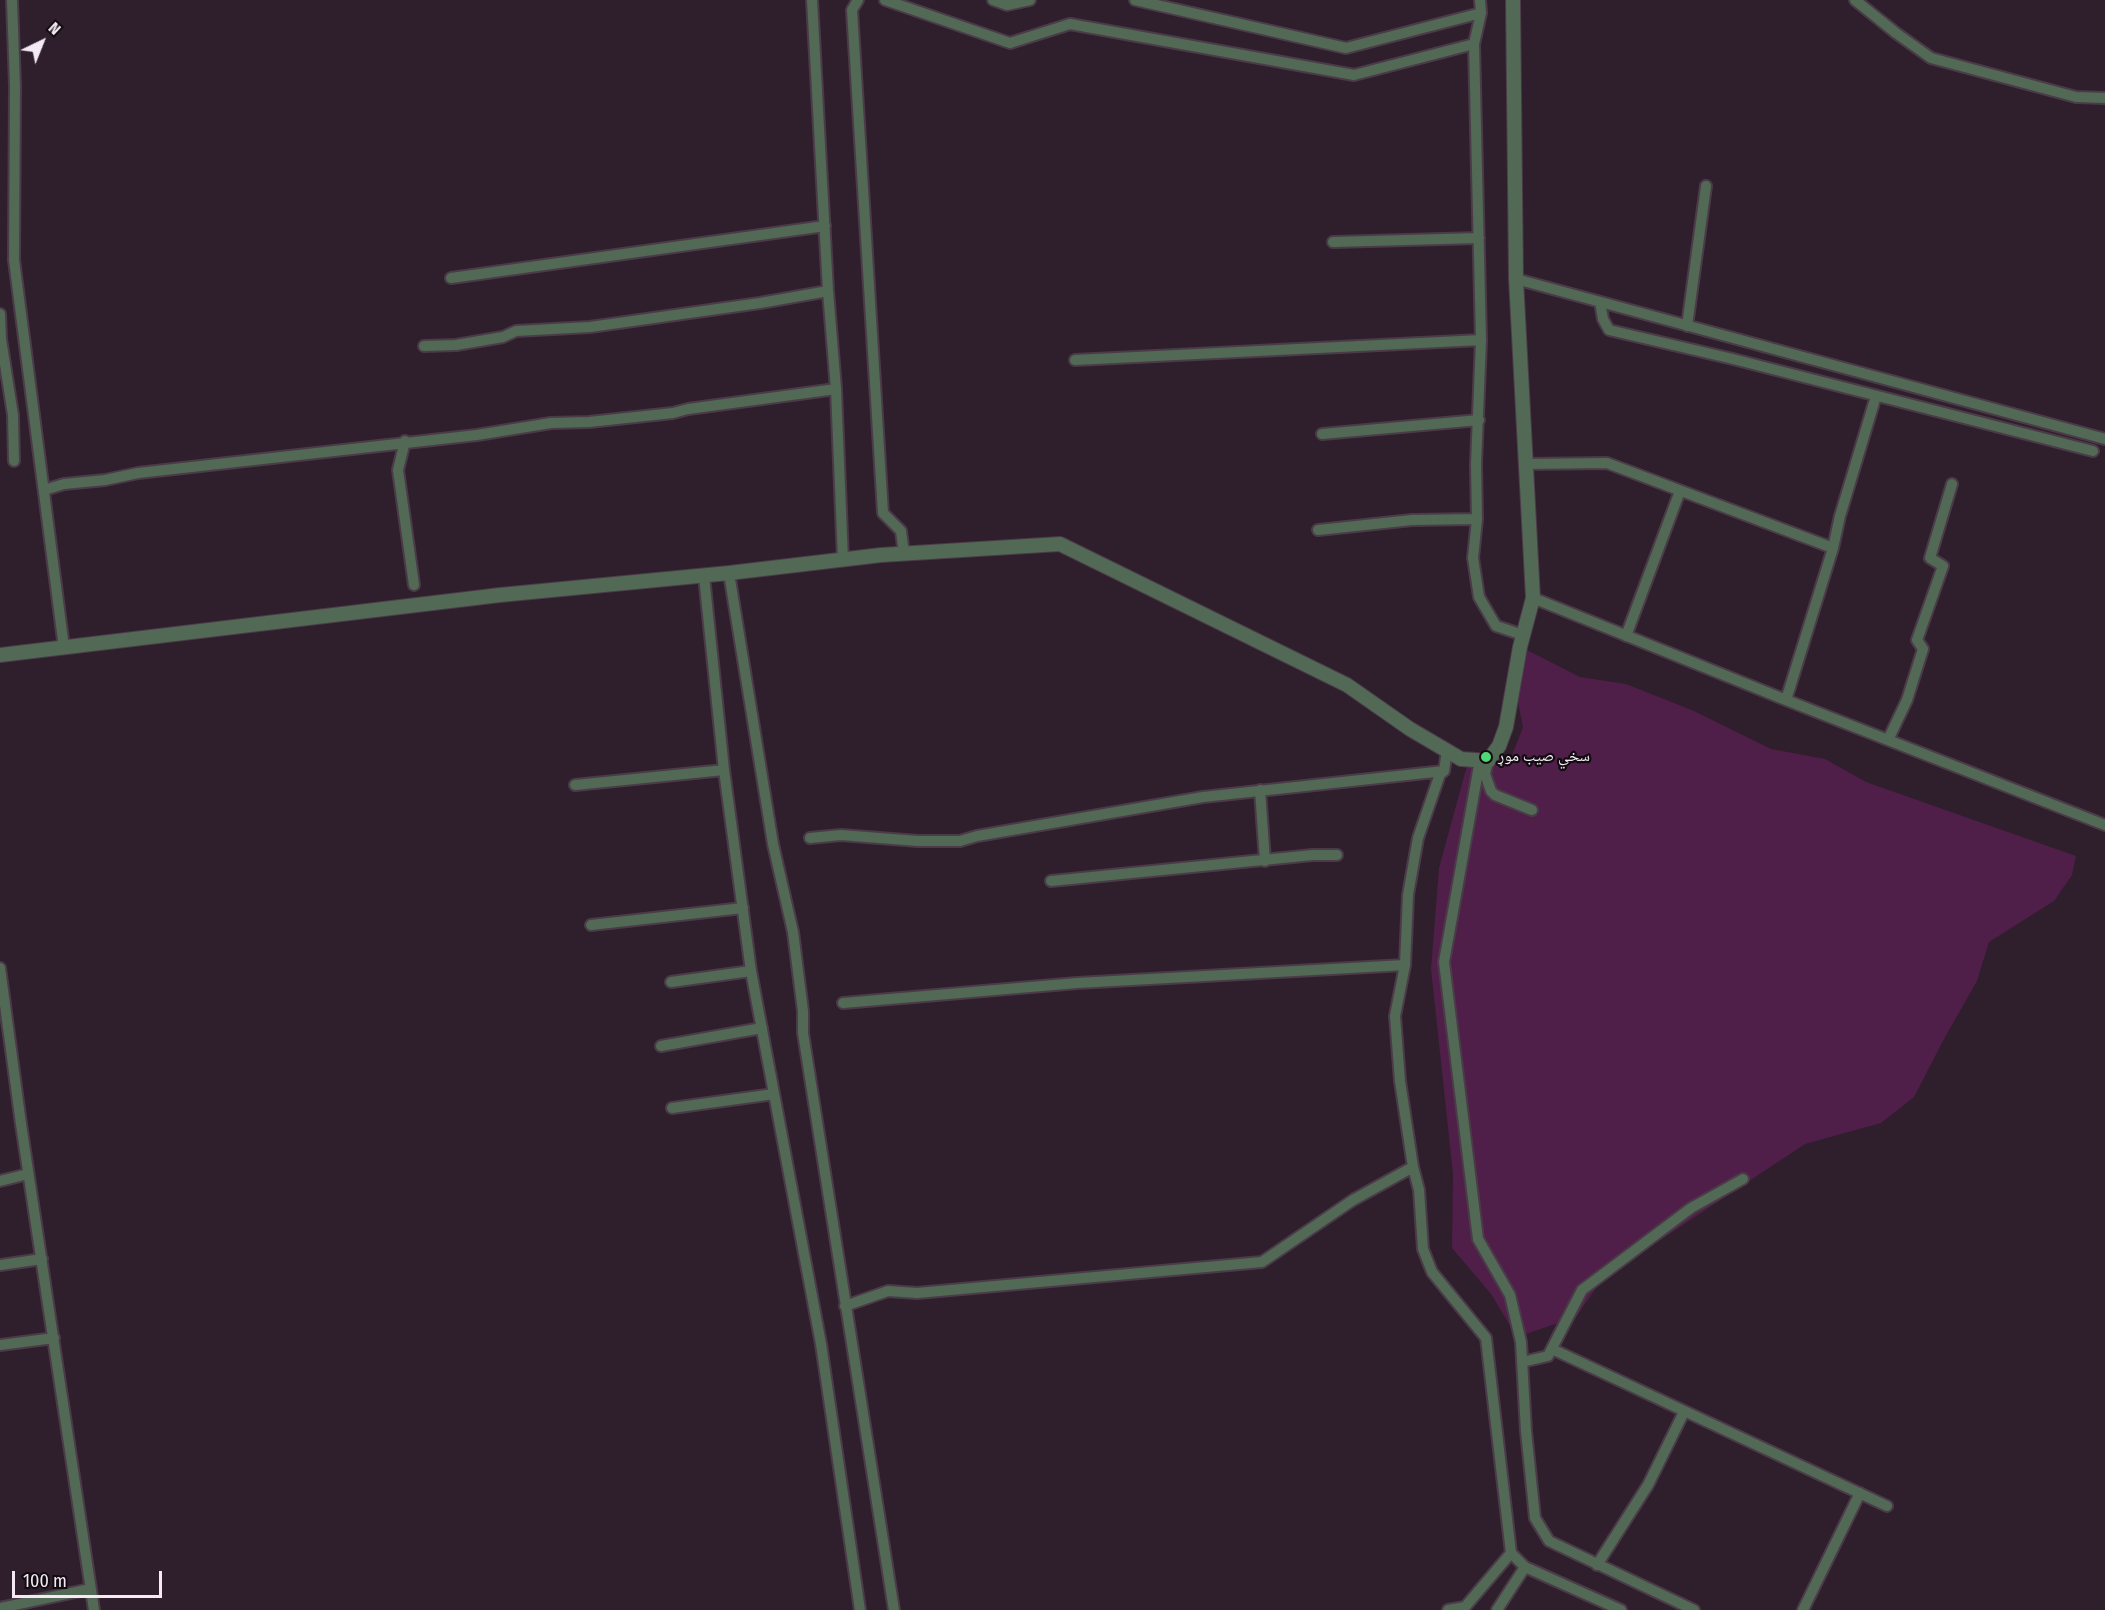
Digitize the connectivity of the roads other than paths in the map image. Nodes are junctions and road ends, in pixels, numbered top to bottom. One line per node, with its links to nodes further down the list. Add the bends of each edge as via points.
1 (12, 0): 37 (street, via 14,260)
2 (812, 0): 15 (street)
3 (858, 0): 42 (street, via 852,10 883,513 901,531)
4 (885, 0): 12 (street, via 1010,43 1070,24 1354,75)
5 (993, 0): 6 (street, via 1006,5)
6 (1030, 0)
7 (1135, 0): 11 (street, via 1346,48)
8 (1480, 0): 11 (street)
9 (1513, 0): 19 (street)
10 (1855, 0): 13 (street, via 1931,58 2076,97)
11 (1481, 13): 12 (street)
12 (1474, 44): 16 (street)
13 (2105, 98)
14 (1706, 186): 23 (street)
15 (825, 226): 18 (street); 20 (street)
16 (1479, 238): 17 (street); 24 (street)
17 (1332, 242)
18 (452, 278)
19 (1515, 279): 21 (street); 35 (street)
20 (828, 291): 25 (street, via 590,327 516,331 456,345); 27 (street)
21 (1600, 302): 23 (street); 28 (street, via 1609,330)
22 (0, 314): 34 (street, via 13,415)
23 (1687, 326): 31 (street)
24 (1481, 340): 26 (street); 29 (street)
25 (424, 346)
26 (1075, 360)
27 (836, 389): 32 (street, via 673,413); 43 (street)
28 (1876, 396): 33 (street); 41 (street)
29 (1479, 420): 30 (street); 39 (street)
30 (1322, 434)
31 (2105, 439)
32 (405, 441): 37 (street, via 138,473); 46 (street, via 398,470)
33 (2093, 451)
34 (14, 461)
35 (1527, 464): 38 (street, via 1607,463); 47 (street)
36 (1952, 484): 53 (street, via 1930,558 1943,566 1917,640 1923,650 1907,700)
37 (44, 490): 50 (street)
38 (1680, 491): 41 (street); 49 (street)
39 (1477, 519): 40 (street, via 1412,520); 48 (street, via 1473,558 1479,597 1496,626)
40 (1317, 530)
41 (1833, 548): 52 (street)
42 (904, 554): 43 (street); 54 (street, via 1060,544 1347,686)
43 (843, 560): 44 (street)
44 (729, 573): 45 (street); 83 (street, via 773,844 793,932 803,1033)
45 (704, 576): 50 (street, via 500,595); 56 (street)
46 (414, 585)
47 (1533, 598): 48 (street); 49 (street)
48 (1523, 635): 55 (street, via 1506,727 1499,746)
49 (1626, 636): 52 (street)
50 (64, 648): 51 (street)
51 (0, 655)
52 (1786, 700): 53 (street)
53 (1888, 740): 61 (street)
54 (1447, 751): 55 (street, via 1461,759); 57 (street)
55 (1484, 761): 60 (street, via 1491,791); 87 (street, via 1444,962 1478,1239 1510,1295)
56 (724, 770): 58 (street); 66 (street)
57 (1444, 771): 59 (street); 68 (street, via 1418,838 1408,895)
58 (575, 785)
59 (1260, 790): 62 (street, via 960,841 841,835); 64 (street)
60 (1532, 810)
61 (2105, 825)
62 (810, 838)
63 (1337, 855): 64 (street)
64 (1265, 861): 65 (street)
65 (1051, 882)
66 (743, 908): 67 (street); 70 (street)
67 (591, 925)
68 (1405, 965): 72 (street, via 1077,983); 77 (street, via 1395,1016)
69 (0, 968): 78 (street)
70 (751, 971): 71 (street); 73 (street)
71 (671, 982)
72 (843, 1003)
73 (762, 1028): 74 (street); 75 (street)
74 (661, 1046)
75 (774, 1094): 76 (street); 97 (street, via 821,1344)
76 (672, 1108)
77 (1413, 1167): 83 (street, via 1353,1200 1262,1262 917,1293 888,1291); 91 (street, via 1419,1190 1423,1249 1432,1272 1486,1338)
78 (28, 1174): 80 (street); 81 (street)
79 (1743, 1179): 86 (street, via 1691,1208 1582,1290)
80 (0, 1181)
81 (42, 1259): 82 (street); 84 (street)
82 (0, 1265)
83 (845, 1306): 98 (street)
84 (54, 1338): 85 (street); 94 (street)
85 (0, 1345)
86 (1552, 1349): 87 (street, via 1548,1356); 88 (street)
87 (1522, 1362): 92 (street, via 1536,1518 1549,1541)
88 (1684, 1412): 89 (street); 92 (street, via 1648,1485)
89 (1860, 1493): 90 (street); 103 (street)
90 (1887, 1506)
91 (1511, 1553): 93 (street); 99 (street, via 1465,1607)
92 (1597, 1565): 102 (street)
93 (1525, 1567): 100 (street); 101 (street)
94 (90, 1589): 95 (street); 96 (street)
95 (0, 1608)
96 (94, 1610)
97 (860, 1610)
98 (894, 1610)
99 (1448, 1610)
100 (1497, 1610)
101 (1621, 1610)
102 (1694, 1610)
103 (1803, 1610)

